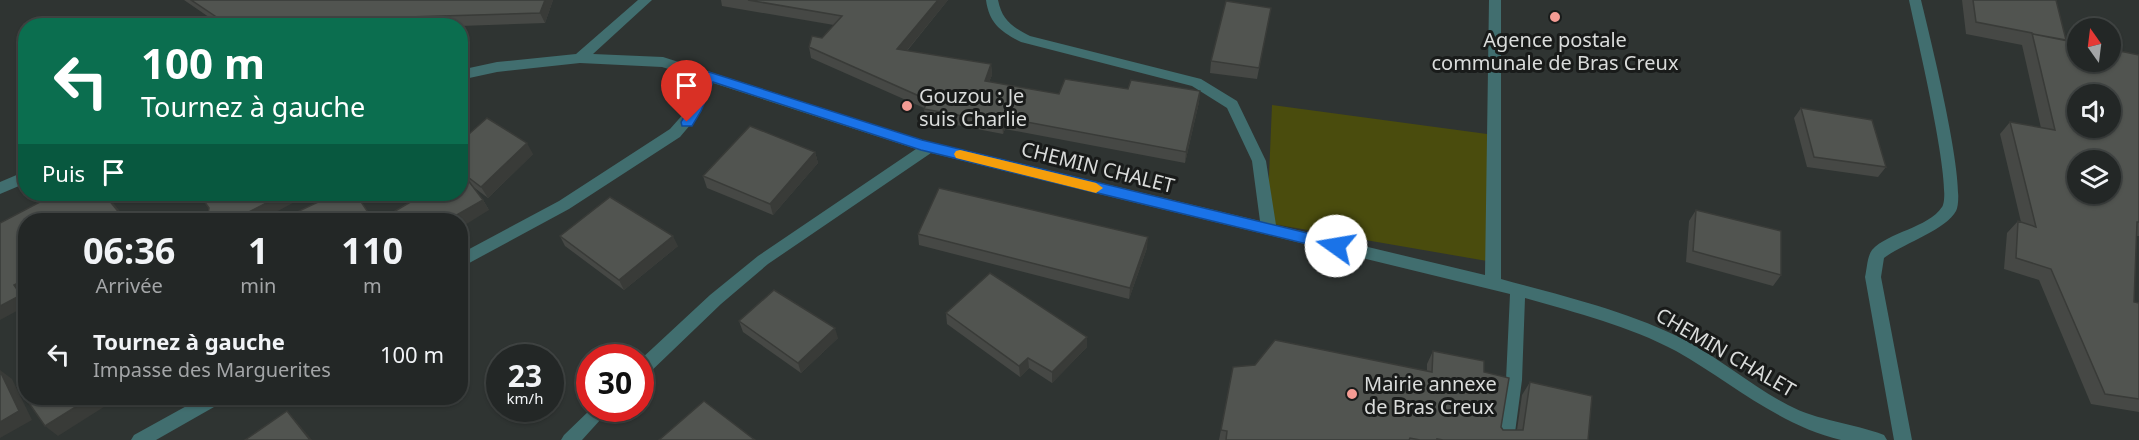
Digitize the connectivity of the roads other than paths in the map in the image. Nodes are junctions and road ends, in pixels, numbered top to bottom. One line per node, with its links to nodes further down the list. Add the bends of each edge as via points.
1 (646, 0): 5 (street)
2 (992, 0): 11 (street, via 994,17 1007,30 1026,39 1196,82 1232,105 1259,161)
3 (1495, 0): 13 (street)
4 (1915, 0): 22 (street, via 1946,146 1952,196 1950,209 1939,219 1886,248 1877,255 1874,266)
5 (580, 58): 6 (street, CHEMIN CHALET); 7 (street, CHEMIN CHALET, via 663,62)
6 (468, 73)
7 (709, 76): 8 (street, CHEMIN CHALET); 12 (street, via 695,111 675,133 564,205)
8 (929, 147): 11 (street, CHEMIN CHALET); 15 (street, via 761,262)
9 (18, 180): 10 (street)
10 (0, 188)
11 (1269, 230): 13 (street, CHEMIN CHALET)
12 (468, 257)
13 (1493, 283): 14 (street, CHEMIN CHALET)
14 (1518, 290): 20 (street, via 1514,380); 21 (street, CHEMIN CHALET, via 1648,330 1683,347 1783,411 1841,432)
15 (654, 358)
16 (202, 405): 18 (street)
17 (589, 422): 19 (street)
18 (140, 440)
19 (570, 440)
20 (1505, 440)
21 (1878, 440)
22 (1903, 440)

